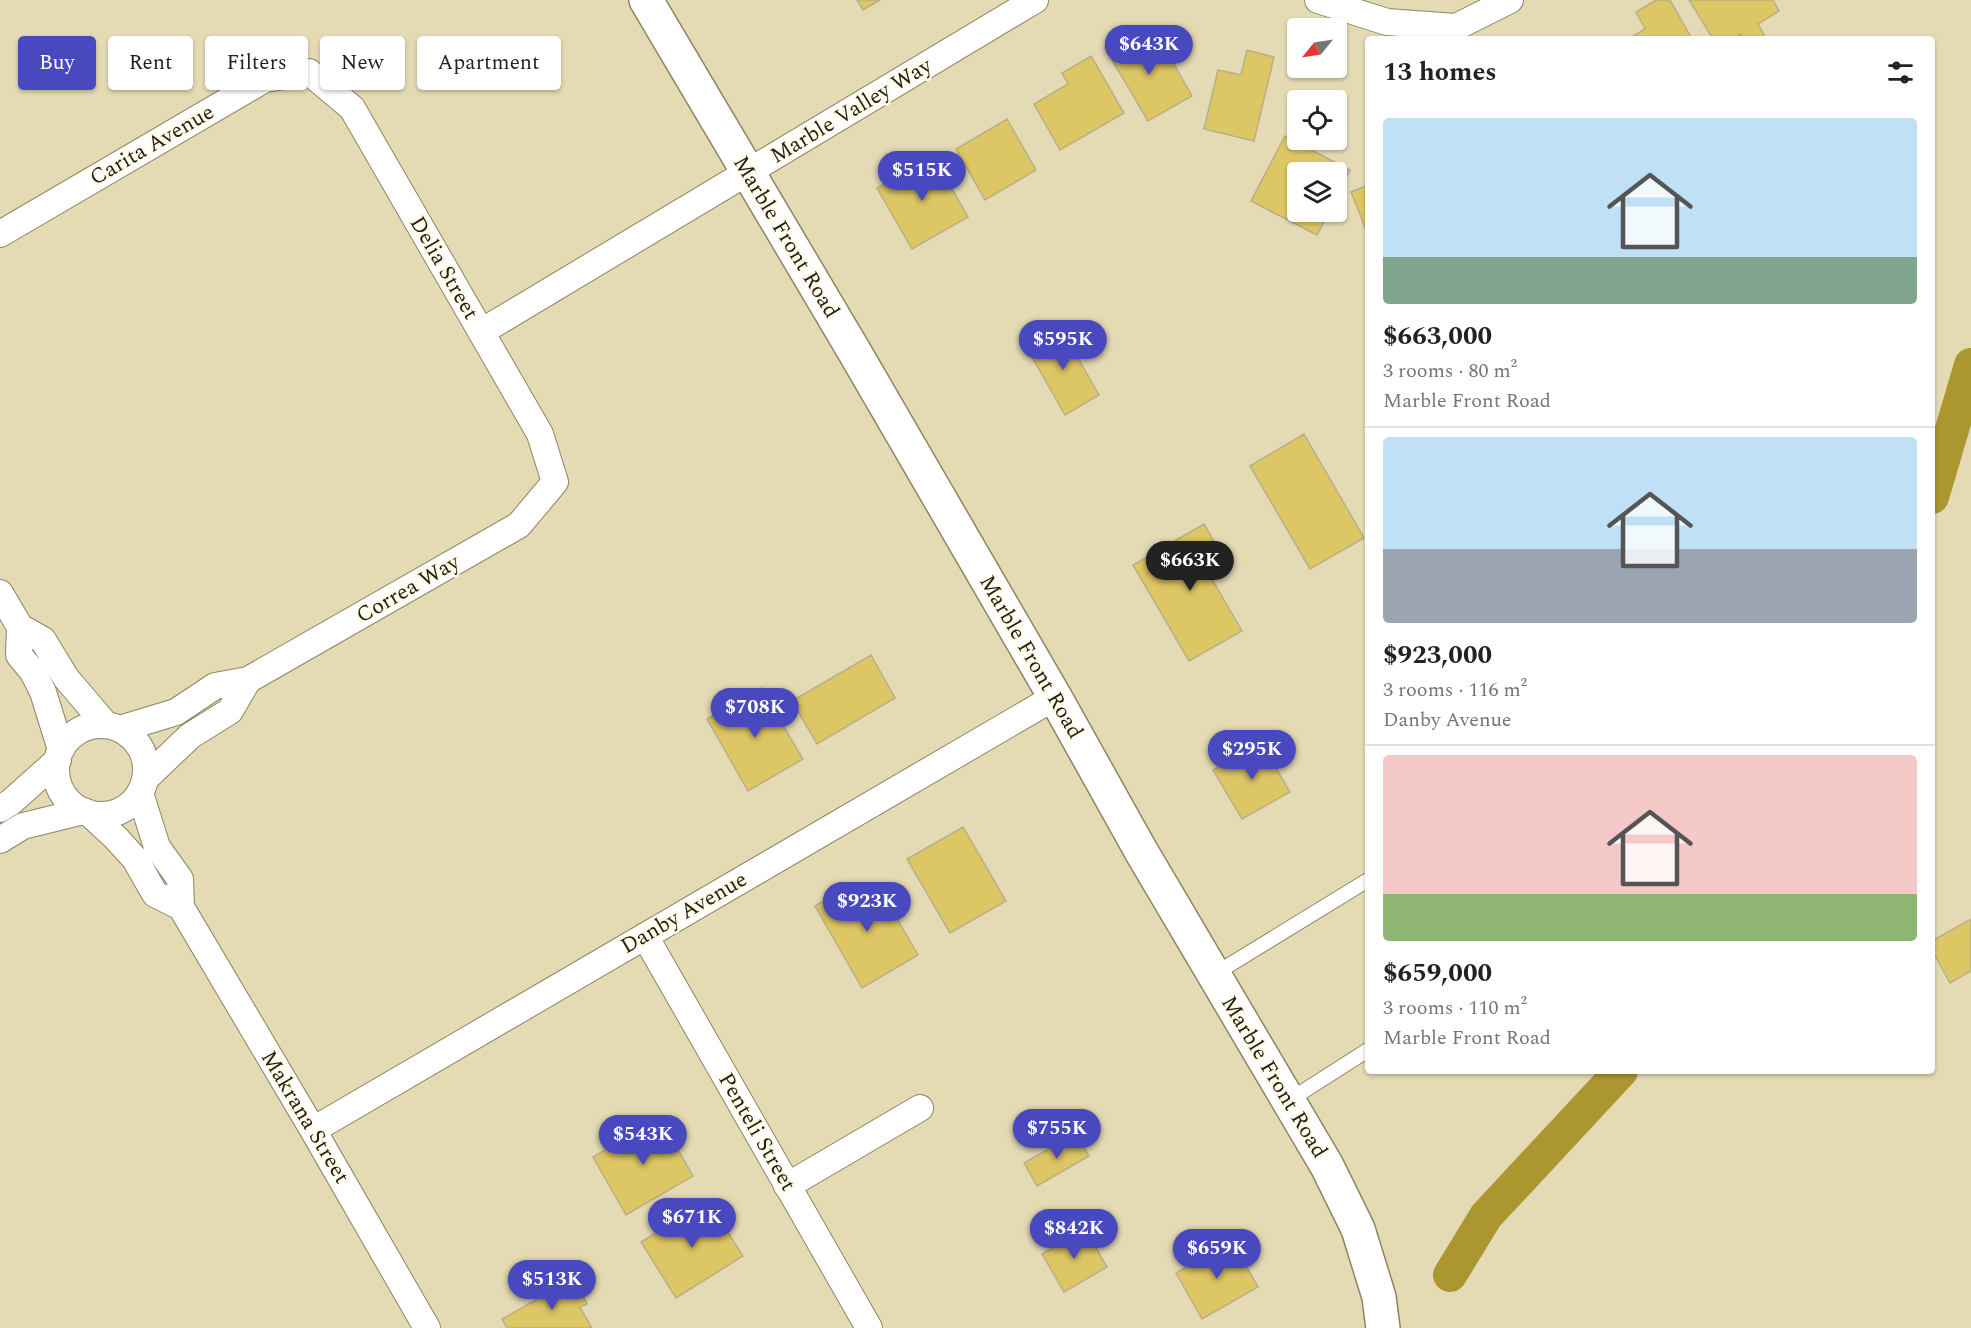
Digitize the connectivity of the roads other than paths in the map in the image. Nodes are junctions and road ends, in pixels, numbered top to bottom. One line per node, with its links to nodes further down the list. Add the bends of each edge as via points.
1 (646, 0): 6 (street, Marble Front Road)
2 (1035, 0): 6 (street, Marble Valley Way)
3 (1318, 0): 4 (street, via 1387,22 1456,27)
4 (1510, 0)
5 (309, 72): 7 (street, Carita Avenue, via 266,79); 8 (street, Delia Street, via 352,108)
6 (748, 172): 8 (street, Marble Valley Way); 13 (street, Marble Front Road)
7 (0, 234)
8 (481, 332): 9 (street, Delia Street, via 540,434)
9 (555, 482): 12 (street, Correa Way, via 519,525)
10 (0, 593): 11 (street)
11 (20, 627): 14 (street, via 44,640 66,678); 15 (street, via 19,655 43,692)
12 (248, 680): 14 (street, Correa Way, via 215,686 176,712); 16 (street, via 230,711 190,736)
13 (1055, 697): 22 (street, Danby Avenue); 23 (street, Marble Front Road)
14 (113, 727): 15 (street, via 91,726 78,731 66,741); 16 (street, via 133,737 141,749 146,764)
15 (60, 755): 17 (street); 18 (street, via 56,768 58,783 75,807)
16 (143, 785): 18 (street, via 131,804 118,812); 21 (street, Makrana Street, via 157,847 180,879)
17 (0, 809)
18 (86, 812): 19 (street, via 23,826); 21 (street, via 135,860 155,894)
19 (0, 840)
20 (1365, 882): 23 (lane)
21 (181, 907): 27 (street, Makrana Street)
22 (645, 936): 27 (street, Danby Avenue); 28 (street, Penteli Street)
23 (1213, 975): 25 (street, Marble Front Road)
24 (1365, 1052): 25 (lane)
25 (1288, 1101): 31 (street, Marble Front Road, via 1327,1166 1358,1229)
26 (920, 1108): 28 (street)
27 (313, 1130): 29 (street, Makrana Street)
28 (787, 1186): 30 (street, Penteli Street)
29 (427, 1328)
30 (869, 1328)
31 (1383, 1328)

